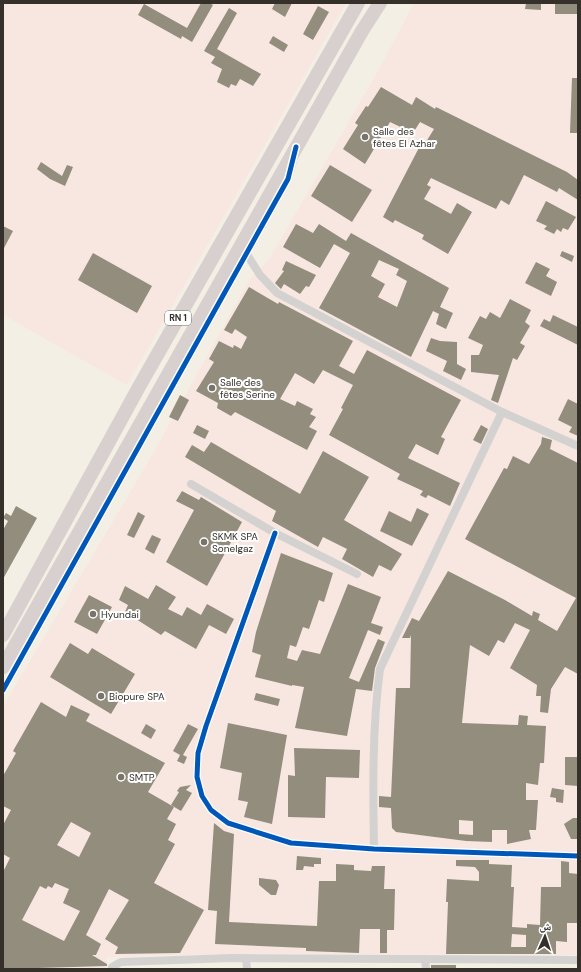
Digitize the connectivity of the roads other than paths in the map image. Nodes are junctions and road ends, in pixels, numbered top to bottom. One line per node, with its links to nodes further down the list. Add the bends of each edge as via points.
1 (358, 3): 10 (highway, RN 1, via 140,385)
2 (380, 3): 3 (highway, RN 1)
3 (296, 147): 4 (street, via 288,179); 11 (highway, RN 1)
4 (246, 253): 5 (street, via 260,275 277,293); 12 (street)
5 (502, 412): 6 (street); 13 (street, via 380,669 373,757)
6 (578, 446)
7 (191, 484): 8 (street)
8 (275, 533): 9 (street); 13 (street, via 198,753 197,776 202,796 211,810 228,823 291,842)
9 (357, 574)
10 (3, 635)
11 (3, 667)
12 (3, 690)
13 (374, 849): 14 (street)
14 (578, 856)
15 (246, 958): 16 (street); 18 (street, via 121,962); 19 (street)
16 (425, 959): 17 (street); 20 (street)
17 (578, 960)
18 (112, 969)
19 (247, 969)
20 (426, 969)

